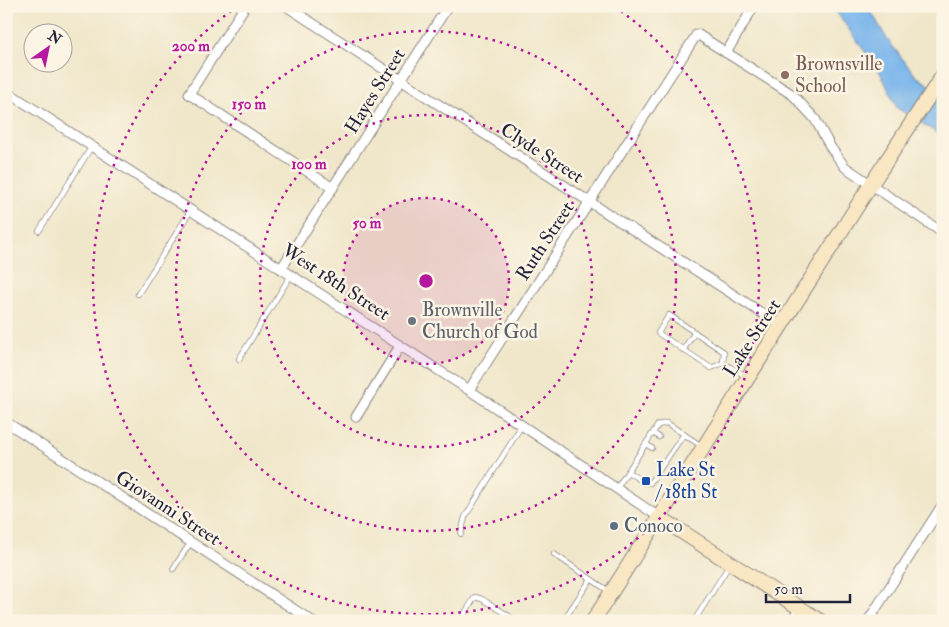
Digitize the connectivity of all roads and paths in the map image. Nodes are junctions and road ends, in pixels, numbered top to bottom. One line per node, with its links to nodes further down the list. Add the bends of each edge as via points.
1 (244, 6): 11 (street, via 189,94)
2 (286, 6): 7 (street, Clyde Street)
3 (448, 6): 7 (street, Hayes Street)
4 (754, 6): 5 (street)
5 (726, 53): 10 (street, via 793,95 815,119 845,168); 12 (street, Ruth Street, via 697,34)
6 (941, 78): 10 (street, Lake Street)
7 (401, 81): 11 (street, Hayes Street); 12 (street, Clyde Street)
8 (6, 91): 9 (street, West 18th Street)
9 (92, 146): 13 (street, West 18th Street); 14 (lane)
10 (870, 186): 15 (street); 19 (street, Lake Street)
11 (333, 188): 16 (street, Hayes Street)
12 (589, 203): 19 (street, Clyde Street); 26 (street, Ruth Street)
13 (191, 210): 16 (street, West 18th Street); 18 (lane)
14 (39, 231)
15 (943, 233)
16 (281, 268): 17 (street, West 18th Street)
17 (292, 275): 21 (street, West 18th Street); 23 (lane)
18 (138, 294)
19 (782, 326): 25 (street, Lake Street)
20 (695, 332): 22 (lane); 22 (lane, via 669,315 658,333); 24 (lane, via 724,352)
21 (400, 346): 26 (street, West 18th Street); 27 (street)
22 (683, 350): 24 (lane, via 711,368)
23 (239, 359)
24 (723, 363): 25 (lane)
25 (748, 378): 37 (street, Lake Street)
26 (469, 390): 29 (street, West 18th Street)
27 (356, 417)
28 (6, 422): 49 (street, Giovanni Street)
29 (522, 425): 45 (street, West 18th Street); 48 (lane, via 465,517)
30 (653, 433): 31 (lane, via 658,425 667,423); 32 (lane); 34 (lane)
31 (684, 434): 35 (lane); 37 (lane)
32 (659, 437)
33 (669, 443): 35 (lane)
34 (646, 444): 36 (lane); 39 (lane)
35 (676, 447): 40 (lane)
36 (652, 448)
37 (704, 448): 47 (street, Lake Street)
38 (662, 454): 40 (lane)
39 (639, 455): 41 (lane); 44 (lane)
40 (668, 458): 43 (lane)
41 (645, 459)
42 (654, 465): 43 (lane)
43 (661, 469): 44 (lane, via 650,483)
44 (628, 472): 45 (lane)
45 (617, 488): 47 (street, West 18th Street)
46 (943, 504): 64 (street)
47 (660, 516): 51 (street, West 18th Street); 54 (street, Lake Street)
48 (461, 534)
49 (191, 542): 52 (lane); 56 (street, Giovanni Street)
50 (554, 554): 53 (lane)
51 (731, 563): 55 (street, West 18th Street); 61 (lane)
52 (173, 569)
53 (591, 579): 54 (lane); 59 (lane)
54 (611, 593): 60 (street, Lake Street)
55 (800, 608): 62 (street); 63 (street, West 18th Street)
56 (312, 621)
57 (460, 621): 58 (lane, via 475,597)
58 (517, 621)
59 (563, 621)
60 (593, 621)
61 (694, 621)
62 (792, 621)
63 (820, 621)
64 (868, 621)

